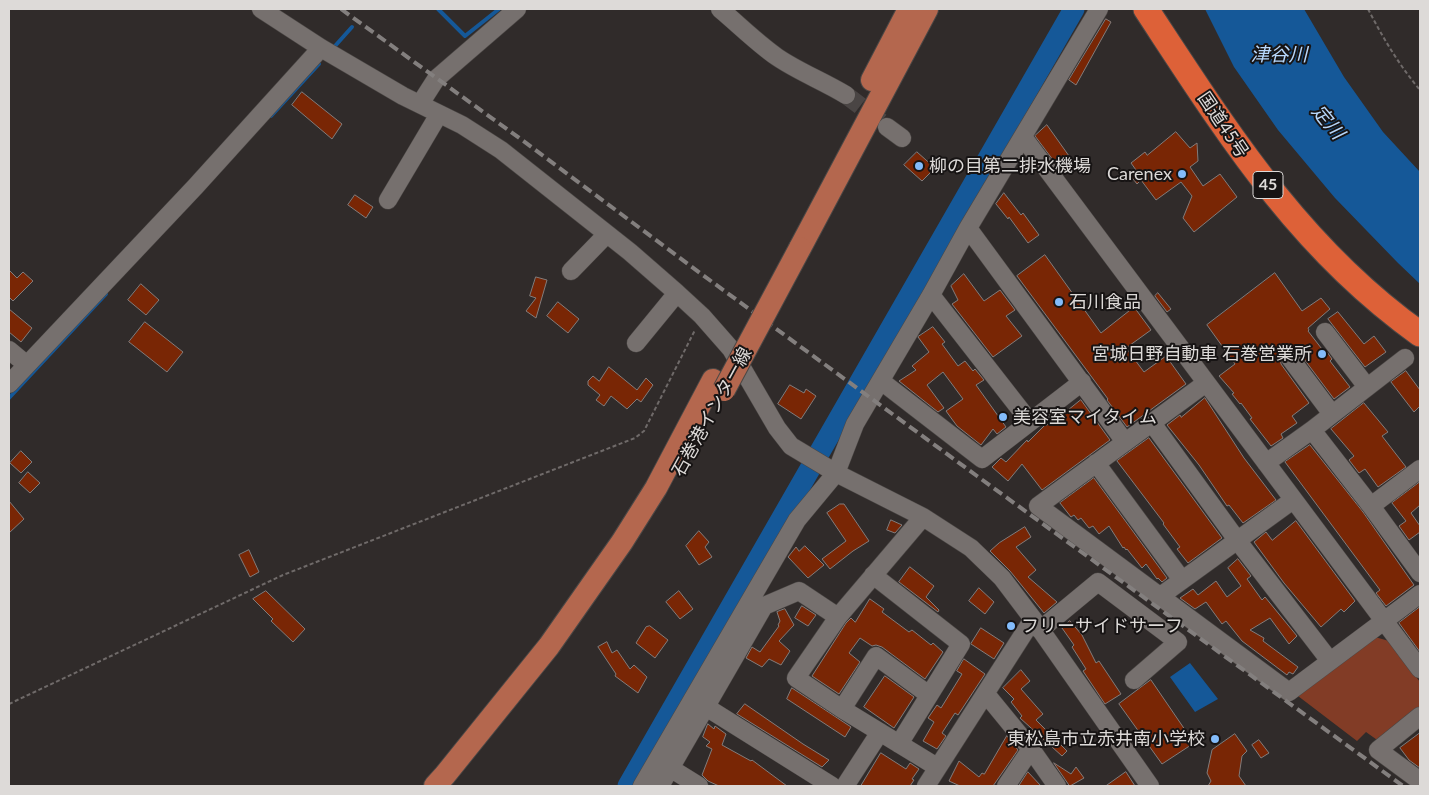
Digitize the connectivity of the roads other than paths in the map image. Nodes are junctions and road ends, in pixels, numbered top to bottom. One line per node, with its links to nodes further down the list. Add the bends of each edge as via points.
1 (261, 9): 8 (street)
2 (517, 9): 10 (street, via 436,79)
3 (720, 9): 9 (street, via 776,57)
4 (909, 9): 18 (main road, 石巻港インター線)
5 (927, 9): 18 (main road, 石巻港インター線)
6 (1099, 9): 13 (street)
7 (1146, 9): 23 (highway, 国道45号 / 45, via 1228,133 1306,232 1361,288)
8 (321, 48): 10 (street); 28 (street)
9 (846, 95)
10 (420, 104): 11 (street)
11 (439, 114): 15 (street); 17 (street, via 501,150)
12 (887, 127): 14 (street)
13 (1023, 137): 16 (street); 31 (street)
14 (902, 138)
15 (388, 200)
16 (968, 228): 21 (street); 30 (street)
17 (607, 234): 19 (street); 20 (street)
18 (794, 243): 33 (main road, 石巻港インター線, bridge)
19 (571, 271)
20 (677, 292): 24 (street); 43 (street, via 731,349 791,446)
21 (931, 295): 29 (street); 36 (street)
22 (1325, 332): 34 (street)
23 (1420, 334)
24 (636, 343)
25 (9, 350): 28 (street)
26 (1290, 358): 35 (street)
27 (1405, 358): 34 (street)
28 (27, 365): 32 (street)
29 (881, 381): 36 (street, via 982,458); 43 (street)
30 (1082, 382): 36 (street); 39 (street)
31 (1206, 383): 37 (street); 41 (street)
32 (9, 384)
33 (719, 385): 71 (main road, 石巻港インター線, via 622,542 549,646); 72 (main road, 石巻港インター線, via 664,499 562,653)
34 (1367, 386): 35 (street)
35 (1332, 414): 38 (street)
36 (1030, 422)
37 (1152, 423): 39 (street); 47 (street)
38 (1312, 430): 41 (street); 45 (street)
39 (1125, 442): 40 (street)
40 (1096, 463): 50 (street); 52 (street, via 1038,506)
41 (1266, 463): 44 (street)
42 (1420, 468): 45 (street)
43 (832, 471): 46 (street); 73 (street, via 797,520)
44 (1293, 500): 47 (street); 54 (street)
45 (1371, 506): 48 (street)
46 (923, 517): 49 (street); 55 (street, via 971,548 1002,578)
47 (1237, 540): 50 (street); 56 (street)
48 (1420, 573)
49 (873, 574): 53 (street); 60 (street, via 962,644)
50 (1182, 580): 52 (street)
51 (1420, 594): 54 (street)
52 (1159, 597): 56 (street, via 1290,692)
53 (838, 617): 61 (street, via 799,591 764,606); 62 (street, via 796,678)
54 (1385, 621): 56 (street); 57 (street)
55 (1036, 624): 58 (street, via 1098,582 1178,642); 59 (street); 70 (street)
56 (1330, 660)
57 (1420, 669)
58 (1134, 680)
59 (986, 694): 66 (street); 68 (street)
60 (929, 695): 62 (street, via 876,656); 65 (street)
61 (706, 707): 67 (street); 76 (street)
62 (842, 709): 64 (street)
63 (1420, 716): 69 (street, via 1378,750)
64 (880, 732): 65 (street); 77 (street)
65 (899, 744): 68 (street)
66 (1031, 749): 79 (street); 80 (street)
67 (670, 768): 74 (street); 75 (street)
68 (938, 768): 78 (street)
69 (1420, 781)
70 (1146, 785)
71 (435, 786)
72 (452, 786)
73 (642, 786)
74 (660, 786)
75 (699, 786)
76 (832, 786)
77 (845, 786)
78 (926, 786)
79 (1006, 786)
80 (1057, 786)

